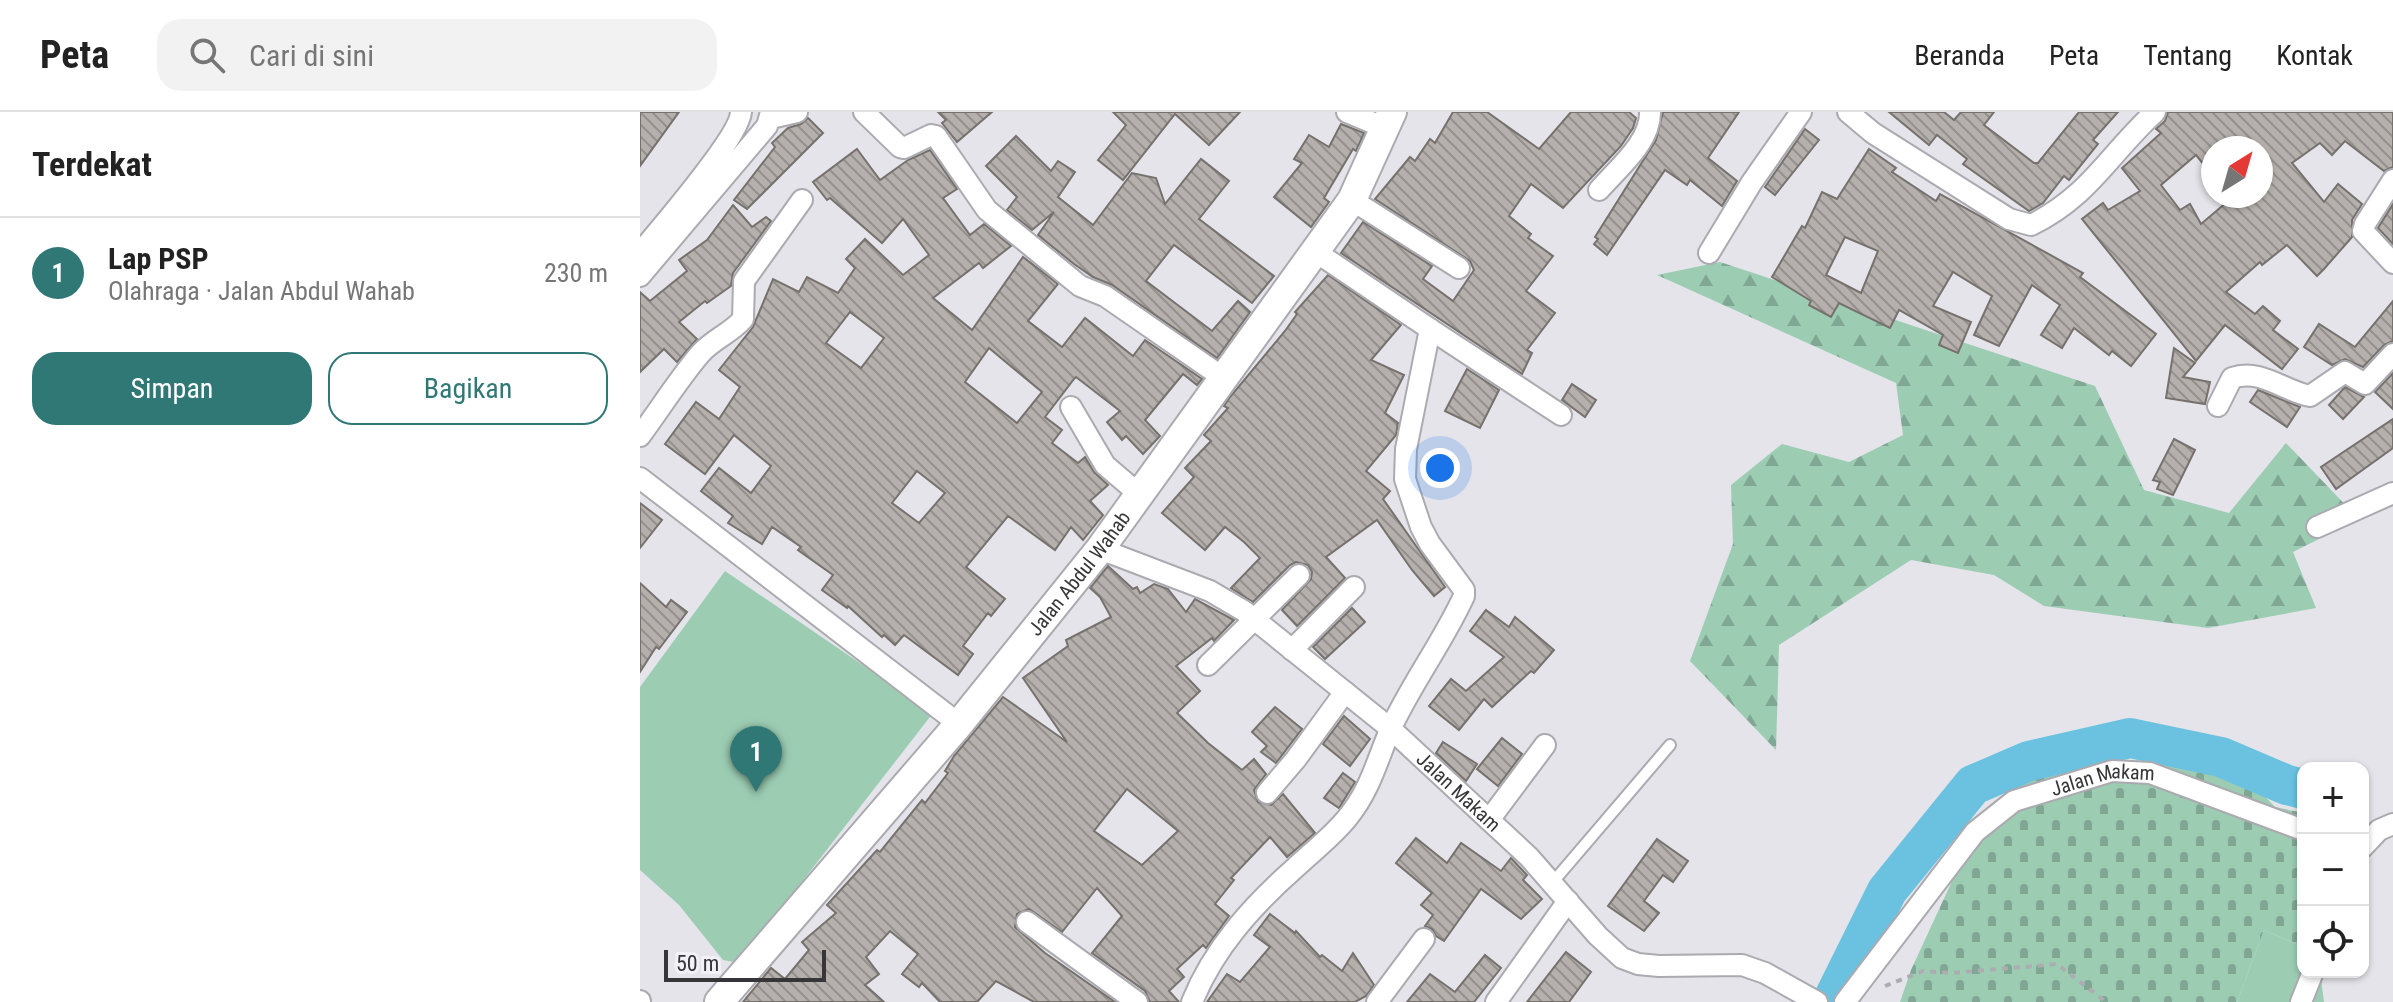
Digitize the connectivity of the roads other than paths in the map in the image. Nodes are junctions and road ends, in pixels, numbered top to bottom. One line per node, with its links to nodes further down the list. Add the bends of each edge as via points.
1 (741, 112): 16 (street, via 725,144)
2 (797, 112): 9 (street)
3 (864, 112): 23 (street, via 900,147 936,136 987,210 1080,286 1105,296)
4 (1347, 112): 10 (street)
5 (1650, 112): 12 (street, via 1650,124 1637,147)
6 (1801, 112): 17 (street)
7 (1848, 112): 8 (street, via 2009,219 2031,225 2086,189)
8 (2155, 112)
9 (771, 115): 20 (street)
10 (1388, 120): 14 (street, Jalan Abdul Wahab)
11 (2393, 180): 18 (street, via 2363,231)
12 (1599, 190)
13 (802, 200): 27 (street, via 744,281 743,319 700,354)
14 (1352, 200): 15 (street, Jalan Abdul Wahab); 19 (street)
15 (1316, 252): 21 (street); 23 (street, Jalan Abdul Wahab)
16 (640, 253)
17 (1709, 253)
18 (2393, 263)
19 (1459, 268)
20 (640, 276)
21 (1430, 329): 26 (street); 40 (street, via 1405,479 1421,527 1464,596)
22 (2393, 354): 24 (street, via 2365,384 2345,372 2310,396 2243,374 2232,378)
23 (1225, 379): 30 (street, Jalan Abdul Wahab)
24 (2218, 406)
25 (1071, 407): 30 (street, via 1105,465)
26 (1561, 415)
27 (640, 436)
28 (640, 478): 39 (street)
29 (2393, 493): 31 (street)
30 (1140, 495): 32 (street, Jalan Abdul Wahab)
31 (2317, 527)
32 (1100, 549): 35 (street, Jalan Makam, via 1210,591); 39 (street, Jalan Abdul Wahab)
33 (1299, 575): 35 (street)
34 (1354, 587): 36 (street)
35 (1254, 619): 36 (street, Jalan Makam); 37 (street)
36 (1292, 650): 38 (street, Jalan Makam)
37 (1208, 665)
38 (1345, 692): 40 (street, Jalan Makam); 43 (street)
39 (959, 724): 53 (street, Jalan Abdul Wahab)
40 (1391, 729): 44 (street, Jalan Makam); 55 (street, via 1360,802 1228,937)
41 (1545, 745): 44 (street)
42 (1670, 745): 48 (lane)
43 (1267, 793)
44 (1489, 820): 48 (street, Jalan Makam)
45 (2393, 824): 47 (street)
46 (2297, 828): 59 (street, Jalan Makam, via 2150,773 2112,771 2014,801 1975,832)
47 (2369, 841)
48 (1553, 882): 49 (street, Jalan Makam)
49 (1568, 901): 57 (street); 58 (street, Jalan Makam, via 1622,958 1659,966 1742,965)
50 (1027, 922): 54 (street)
51 (1424, 939): 56 (street)
52 (2311, 978): 60 (street)
53 (719, 1002)
54 (1137, 1002)
55 (1192, 1002)
56 (1377, 1002)
57 (1496, 1002)
58 (1817, 1002)
59 (1845, 1002)
60 (2301, 1002)

